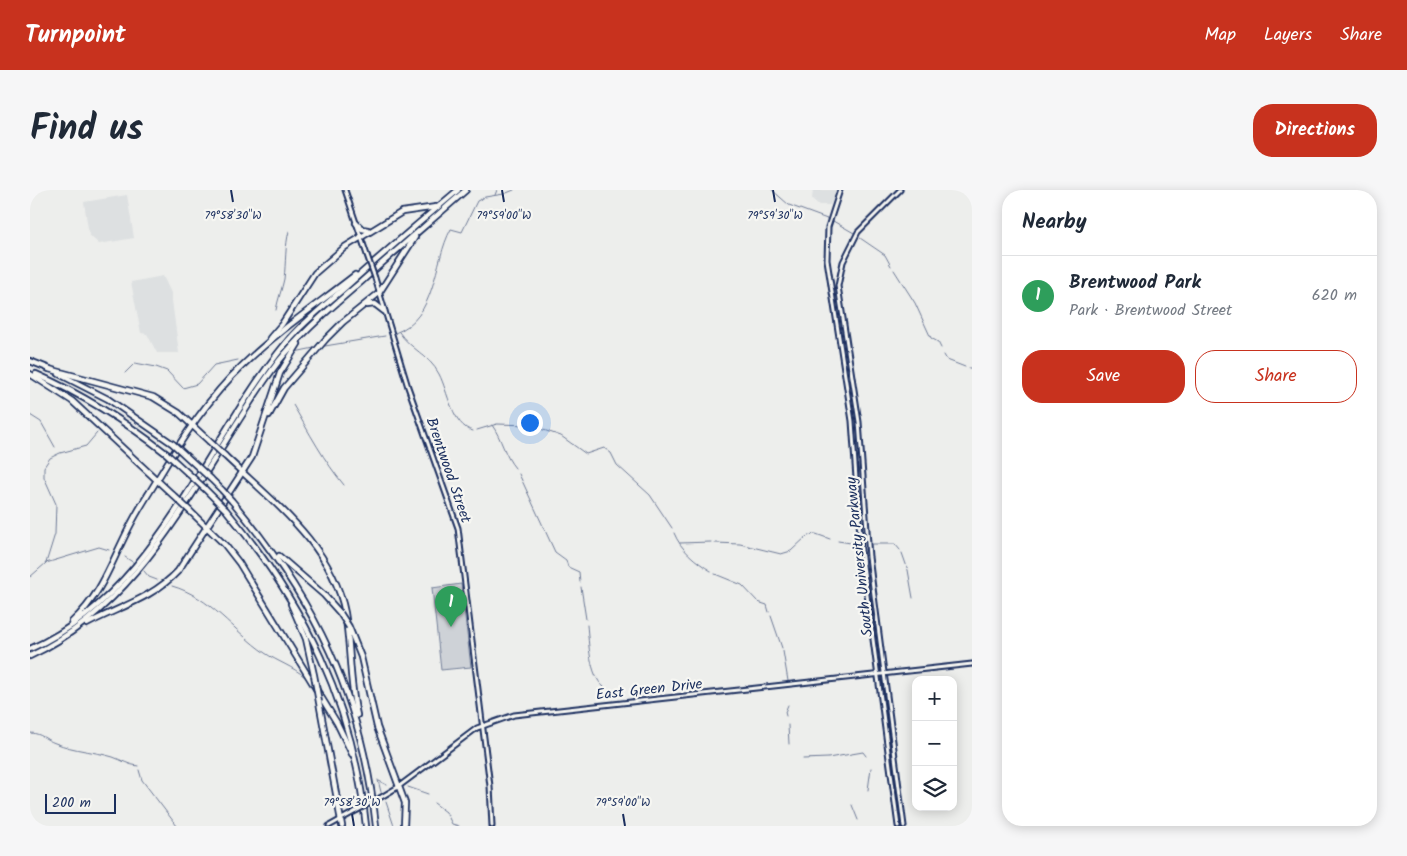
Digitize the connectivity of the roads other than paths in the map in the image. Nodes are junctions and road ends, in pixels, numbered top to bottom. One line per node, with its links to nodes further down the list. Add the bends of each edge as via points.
1 (345, 190): 8 (main road, Brentwood Street)
2 (458, 190): 6 (highway)
3 (466, 190): 7 (highway)
4 (840, 190): 33 (main road, South University Parkway, via 832,210 826,247 852,421 861,550)
5 (900, 190): 32 (main road, South University Parkway, via 858,232 843,262 838,286 859,422 866,528)
6 (442, 204): 9 (highway, via 405,211); 11 (highway)
7 (429, 222): 12 (highway, via 407,248); 15 (highway)
8 (356, 223): 9 (highway, via 362,229); 10 (main road, Brentwood Street)
9 (370, 230): 10 (highway)
10 (360, 236): 12 (main road, Brentwood Street, bridge); 16 (highway, via 316,273 282,324)
11 (375, 261): 16 (highway); 27 (highway, via 288,341 256,382 144,556 103,601)
12 (379, 293): 13 (highway); 14 (main road, Brentwood Street)
13 (366, 306): 14 (highway, via 375,304); 21 (highway, via 335,330 290,381)
14 (384, 311): 34 (main road, Brentwood Street, via 458,528)
15 (313, 324): 21 (highway, via 280,373); 28 (highway, via 268,375 149,558 108,604)
16 (258, 351): 20 (highway)
17 (30, 361): 18 (highway)
18 (49, 369): 20 (highway, via 153,397); 25 (highway, bridge, via 108,399 173,444 222,490)
19 (30, 372): 23 (highway, via 72,401); 26 (highway, bridge, via 109,411 167,454 226,510)
20 (193, 425): 22 (highway, bridge); 23 (highway)
21 (263, 430): 22 (highway)
22 (242, 473): 24 (highway); 35 (highway, via 301,528 320,552 334,578 345,615 351,690)
23 (157, 479): 24 (highway, bridge); 27 (highway, via 93,601)
24 (206, 527): 28 (highway, via 168,582 145,598); 36 (highway, via 239,563 331,713 348,744)
25 (263, 538): 35 (highway, via 291,578 325,640 352,707); 37 (highway, bridge, via 324,595 349,627 361,658 377,727)
26 (276, 574): 36 (highway, via 304,620 328,670); 38 (highway, bridge, via 302,628)
27 (62, 631): 29 (highway)
28 (70, 633): 30 (highway)
29 (30, 649)
30 (30, 656)
31 (972, 664): 32 (main road, East Green Drive)
32 (884, 672): 33 (main road, East Green Drive); 46 (main road, South University Parkway)
33 (878, 673): 34 (main road, East Green Drive, via 518,714); 45 (main road, South University Parkway)
34 (483, 724): 37 (main road, East Green Drive); 44 (main road, Brentwood Street)
35 (366, 758): 42 (highway)
36 (361, 784): 41 (highway)
37 (398, 787): 38 (main road, East Green Drive, bridge); 43 (highway, via 406,808)
38 (340, 820): 39 (main road, East Green Drive); 40 (highway)
39 (329, 826)
40 (342, 826)
41 (366, 826)
42 (376, 826)
43 (404, 826)
44 (492, 826)
45 (898, 826)
46 (904, 826)

